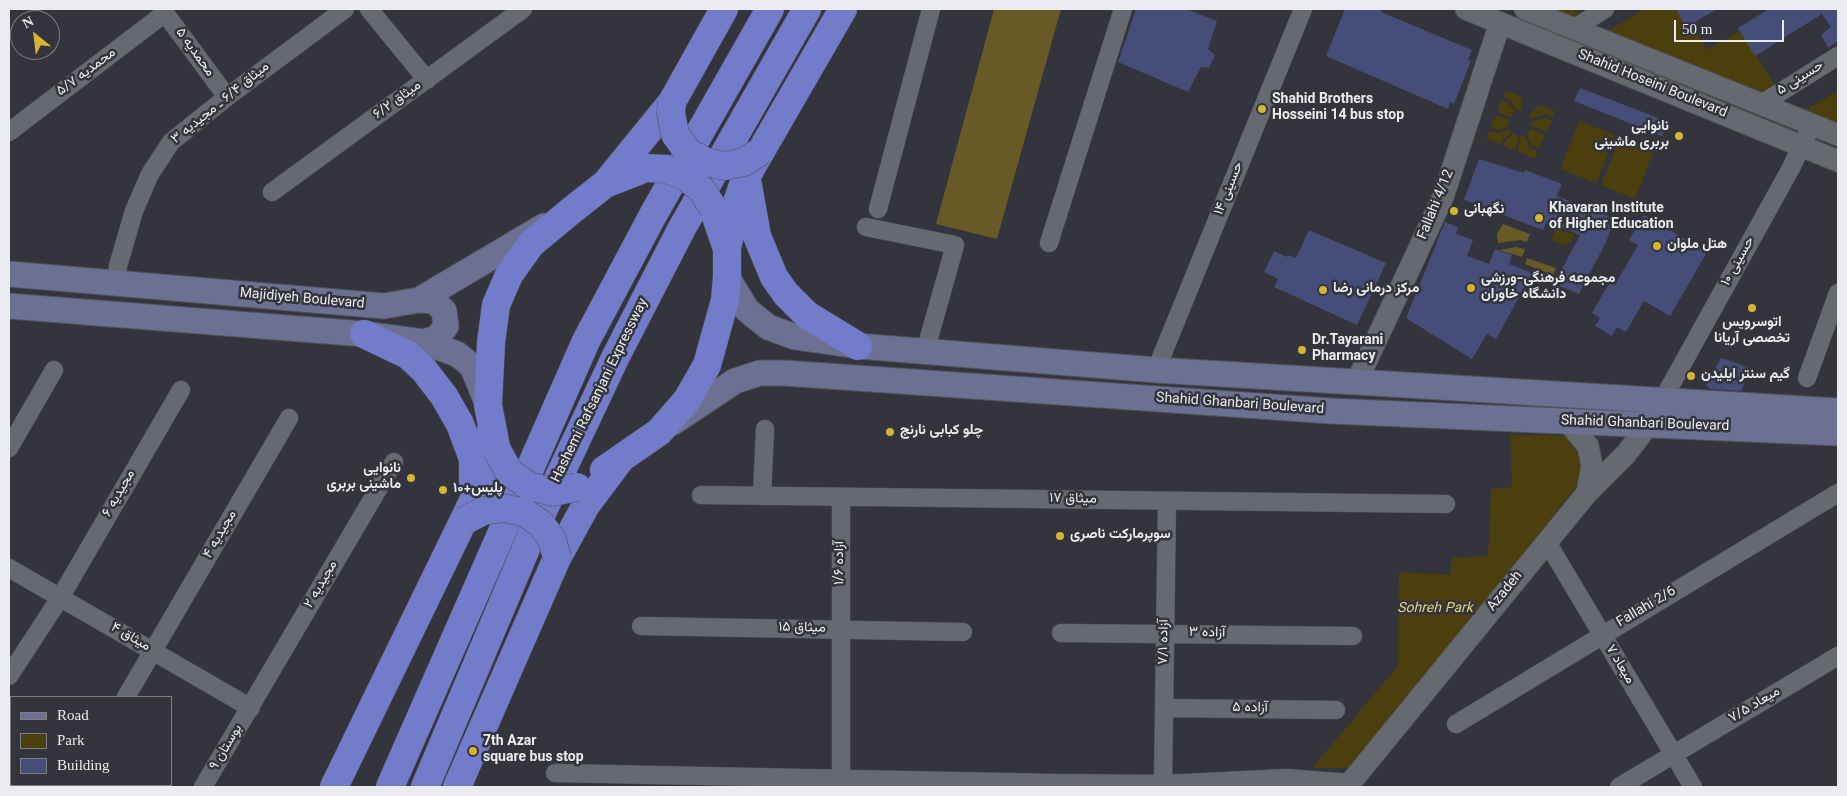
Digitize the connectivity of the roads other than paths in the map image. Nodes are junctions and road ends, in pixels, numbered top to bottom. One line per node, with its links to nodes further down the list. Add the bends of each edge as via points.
1 (345, 9): 19 (street, میثاق ۶/۴ ـ مجیدیه ۳)
2 (369, 9): 18 (street)
3 (523, 9): 18 (street, میثاق ۶/۲)
4 (724, 9): 20 (highway)
5 (770, 9): 101 (highway, via 586,340)
6 (807, 9): 102 (highway, Hashemi Rafsanjani Expressway, via 682,228 616,356 533,532)
7 (843, 9): 26 (highway)
8 (931, 9): 32 (street)
9 (1123, 9): 34 (street)
10 (1303, 9): 47 (street, حسینی ۱۴)
11 (1466, 9): 15 (street, Shahid Hoseini Boulevard)
12 (1525, 9): 16 (street, Shahid Hoseini Boulevard)
13 (1605, 9): 16 (street)
14 (164, 11): 19 (street, محمدیه ۵); 23 (street, محمدیه ۵/۷)
15 (1500, 23): 25 (street, Shahid Hoseini Boulevard); 49 (street, Fallahi 4/12, via 1443,197)
16 (1573, 29): 21 (street, Shahid Hoseini Boulevard)
17 (1838, 56): 21 (street, حسینی ۵)
18 (427, 80): 30 (street, میثاق ۶/۲)
19 (227, 97): 38 (street, میثاق ۶/۴ ـ مجیدیه ۳, via 172,142 150,174 134,211)
20 (672, 102): 26 (highway, bridge, via 675,134 688,152 706,162 725,166 744,162); 29 (highway)
21 (1763, 103): 22 (street, Shahid Hoseini Boulevard)
22 (1812, 124): 24 (street, Shahid Hoseini Boulevard); 25 (street, حسینی ۱۰)
23 (9, 132)
24 (1838, 134)
25 (1800, 146): 27 (street, Shahid Hoseini Boulevard); 51 (street, حسینی ۱۰, via 1791,168)
26 (760, 151): 28 (highway)
27 (1838, 161)
28 (746, 177): 35 (highway); 44 (highway, via 757,236 774,278 807,315)
29 (605, 184): 31 (highway); 35 (highway, bridge, via 646,168 667,169 686,177 702,190 713,208)
30 (272, 192)
31 (572, 210): 40 (main road, Majidiyeh Boulevard); 57 (highway, via 531,244 509,275 496,305 491,343)
32 (878, 210)
33 (866, 227): 45 (street, via 955,245)
34 (1049, 244)
35 (727, 249): 37 (highway)
36 (9, 274): 38 (main road, Majidiyeh Boulevard)
37 (727, 277): 44 (main road, Shahid Ghanbari Boulevard, via 747,310 768,327 795,336); 59 (highway, via 726,300 707,365 687,400)
38 (116, 283): 40 (main road, Majidiyeh Boulevard, via 360,305 384,306)
39 (1838, 293): 48 (street)
40 (419, 300): 43 (main road, via 434,301 444,311 446,326 437,338)
41 (9, 306): 42 (main road, Majidiyeh Boulevard)
42 (364, 334): 43 (main road, Majidiyeh Boulevard); 71 (highway, via 408,355 444,396 460,424 472,459)
43 (423, 342): 57 (main road, Majidiyeh Boulevard, via 457,354 472,366)
44 (858, 346): 45 (main road, Shahid Ghanbari Boulevard)
45 (925, 352): 47 (main road, Shahid Ghanbari Boulevard)
46 (54, 370): 61 (street)
47 (1156, 370): 49 (main road, Shahid Ghanbari Boulevard); 52 (main road)
48 (1807, 378)
49 (1357, 381): 51 (main road, Shahid Ghanbari Boulevard)
50 (181, 390): 75 (street, مجیدیه ۶)
51 (1663, 399): 53 (main road, Shahid Ghanbari Boulevard)
52 (1155, 400): 55 (main road, Shahid Ghanbari Boulevard); 59 (main road, Shahid Ghanbari Boulevard, via 760,373 735,381)
53 (1838, 411)
54 (289, 418): 83 (street, مجیدیه ۴)
55 (1567, 421): 56 (main road, Shahid Ghanbari Boulevard); 65 (street, via 1588,446 1592,466)
56 (1649, 424): 60 (main road, Shahid Ghanbari Boulevard); 65 (street, Azadeh, via 1626,454)
57 (492, 429): 62 (highway, bridge, via 509,472 529,486 553,492 577,487); 71 (highway, via 486,467)
58 (765, 429): 67 (street)
59 (659, 432): 62 (highway)
60 (1838, 433)
61 (9, 448)
62 (619, 461): 73 (highway, via 586,505)
63 (394, 462): 87 (street, مجیدیه ۲)
64 (1838, 492): 82 (street, Fallahi 2/6)
65 (1587, 493): 72 (street, Azadeh)
66 (701, 495): 67 (street, میثاق ۱۷)
67 (762, 496): 68 (street, میثاق ۱۷)
68 (841, 497): 69 (street, میثاق ۱۷); 77 (street, آزاده ۱/۶)
69 (1167, 501): 70 (street, میثاق ۱۷); 80 (street, آزاده ۷/۱)
70 (1446, 504)
71 (469, 511): 73 (highway, bridge, via 504,508 525,513 541,524 552,539); 100 (highway)
72 (1547, 542): 82 (street, میعاد ۷); 98 (street, Azadeh)
73 (557, 558): 103 (highway)
74 (9, 568): 75 (street, میثاق ۴)
75 (60, 598): 83 (street, میثاق ۴); 85 (street, مجیدیه ۶)
76 (641, 626): 77 (street, میثاق ۱۵)
77 (840, 629): 78 (street, میثاق ۱۵); 93 (street, آزاده ۱/۶)
78 (963, 632)
79 (1061, 632): 80 (street, آزاده ۳)
80 (1166, 634): 81 (street, آزاده ۳); 88 (street, آزاده ۷/۱)
81 (1353, 636)
82 (1601, 636): 90 (street, Fallahi 2/6); 91 (street, میعاد ۷)
83 (153, 651): 86 (street, مجیدیه ۴); 87 (street, میثاق ۴)
84 (1838, 656): 91 (street, میعاد ۷/۵)
85 (9, 676)
86 (127, 696)
87 (251, 708): 99 (street, بوستان ۹)
88 (1164, 708): 89 (street, آزاده ۵); 96 (street, آزاده ۷/۱)
89 (1336, 710)
90 (1456, 724)
91 (1673, 755): 104 (street, میعاد ۷/۵); 105 (street, میعاد ۷)
92 (555, 773): 94 (street)
93 (841, 778): 94 (street); 97 (street)
94 (692, 782)
95 (1291, 782): 96 (street); 98 (street)
96 (1163, 784): 97 (street)
97 (1053, 785)
98 (1349, 785)
99 (203, 787)
100 (334, 787)
101 (390, 787)
102 (425, 787)
103 (457, 787)
104 (1619, 787)
105 (1693, 787)

